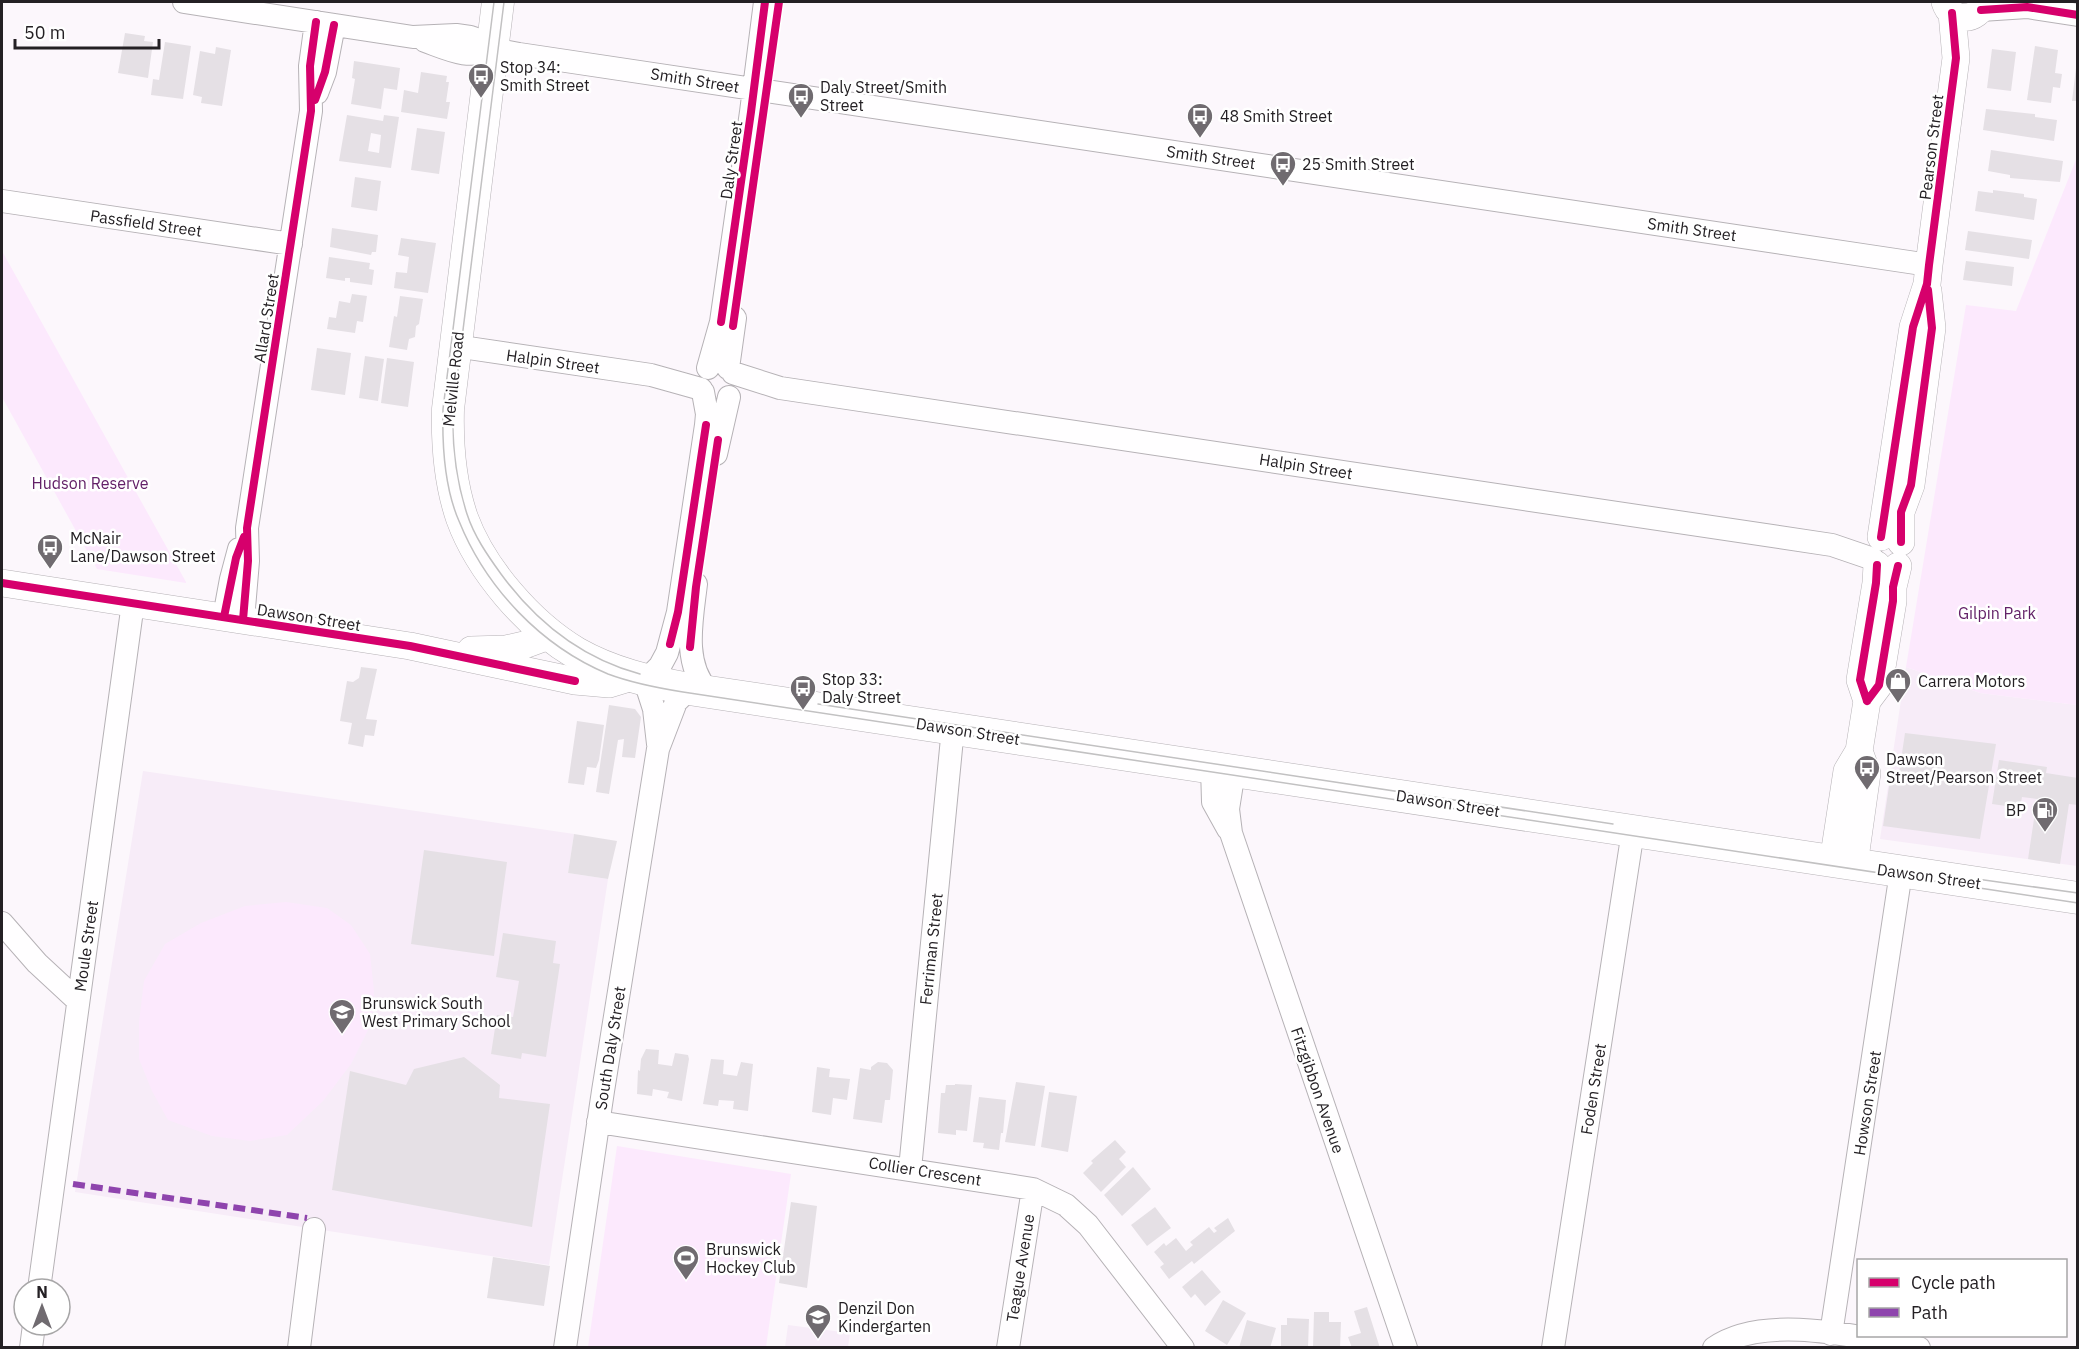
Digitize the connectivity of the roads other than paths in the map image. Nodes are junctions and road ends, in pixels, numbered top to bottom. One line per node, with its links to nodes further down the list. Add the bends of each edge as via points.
1 (184, 2): 6 (street, Smith Street)
2 (498, 2): 10 (main road, Melville Road)
3 (765, 2): 11 (street, Daly Street)
4 (778, 2): 11 (street, Daly Street)
5 (2018, 4): 7 (street); 8 (street)
6 (229, 5): 9 (street, Smith Street)
7 (1960, 7): 14 (street, Pearson Street)
8 (2078, 15)
9 (325, 24): 10 (street, Smith Street, via 413,37 470,37 488,43); 13 (street, Allard Street, via 325,72 311,111)
10 (493, 49): 11 (street, Smith Street); 15 (main road, Melville Road)
11 (761, 91): 14 (street, Smith Street); 16 (street, Daly Street)
12 (2, 201): 13 (street, Passfield Street)
13 (291, 244): 20 (street, Allard Street, via 247,528 248,561)
14 (1928, 275): 17 (street, Pearson Street, via 1913,327)
15 (455, 346): 16 (street, Halpin Street); 21 (main road, Melville Road, via 447,439 462,518 507,591)
16 (717, 382): 17 (street, Halpin Street, via 780,388); 23 (street, Daly Street, via 706,414 670,644 660,666); 24 (street, Daly Street, via 714,462 690,647)
17 (1884, 551): 29 (street, Pearson Street, via 1860,680 1867,701 1860,751 1867,772)
18 (2, 584): 19 (street, Dawson Street)
19 (133, 603): 20 (street, Dawson Street); 33 (street, Moule Street)
20 (233, 618): 22 (street, Dawson Street)
21 (551, 635): 22 (street, Dawson Street, via 506,649); 23 (main road, Melville Road, via 576,653)
22 (410, 646): 23 (street, Dawson Street, via 575,681 609,684)
23 (638, 679): 24 (main road, Dawson Street); 26 (street, South Daly Street, via 654,709)
24 (698, 690): 25 (main road, Dawson Street); 26 (street, South Daly Street, via 676,702)
25 (953, 728): 27 (main road, Dawson Street); 35 (street, Ferriman Street)
26 (658, 748): 34 (street, South Daly Street)
27 (1223, 769): 28 (main road, Dawson Street); 44 (street, Fitzgibbon Avenue, via 1231,832)
28 (1633, 831): 29 (main road, Dawson Street); 45 (street, Foden Street)
29 (1843, 863): 30 (main road, Dawson Street)
30 (1901, 872): 31 (main road, Dawson Street); 39 (street, Howson Street)
31 (2078, 898)
32 (2, 923): 33 (street)
33 (78, 1001): 38 (street, Moule Street)
34 (598, 1122): 35 (street, Collier Crescent); 41 (street, South Daly Street)
35 (910, 1169): 36 (street, Collier Crescent)
36 (1033, 1189): 42 (street, Teague Avenue); 43 (street, Collier Crescent, via 1066,1205 1088,1225)
37 (314, 1229): 40 (street)
38 (41, 1277)
39 (1831, 1334): 46 (street, via 1768,1330 1744,1334); 47 (street)
40 (298, 1347)
41 (565, 1347)
42 (1008, 1347)
43 (1183, 1347)
44 (1406, 1347)
45 (1553, 1347)
46 (1714, 1347)
47 (1919, 1347)

